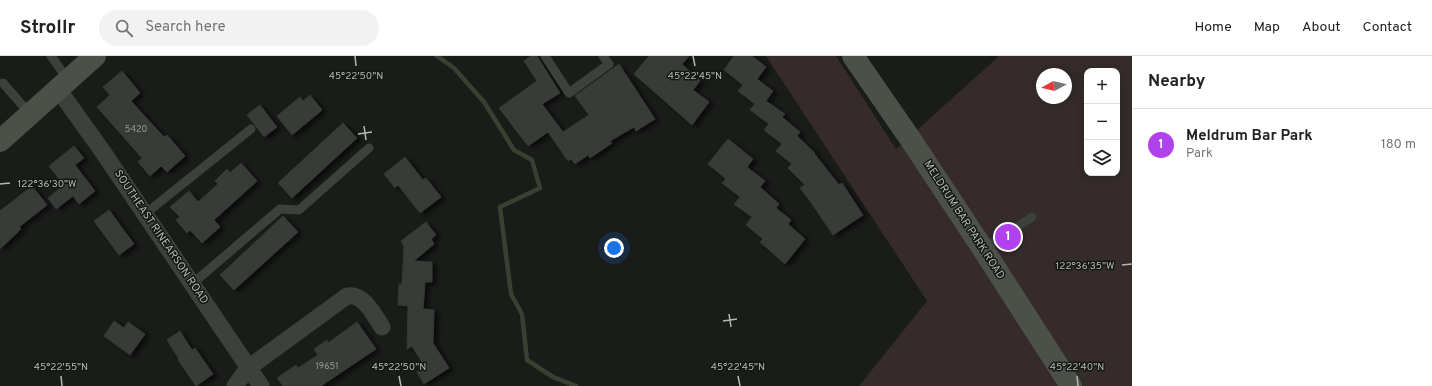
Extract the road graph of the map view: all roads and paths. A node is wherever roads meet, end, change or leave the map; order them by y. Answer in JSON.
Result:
{"nodes":[{"id":1,"x":51,"y":56,"type":"edge"},
{"id":2,"x":95,"y":56,"type":"edge"},
{"id":3,"x":545,"y":56,"type":"edge"},
{"id":4,"x":603,"y":56,"type":"edge"},
{"id":5,"x":853,"y":56,"type":"edge"},
{"id":6,"x":3,"y":83,"type":"dead end"},
{"id":7,"x":63,"y":85,"type":"junction"},
{"id":8,"x":30,"y":114,"type":"junction"},
{"id":9,"x":251,"y":129,"type":"dead end"},
{"id":10,"x":0,"y":141,"type":"edge"},
{"id":11,"x":369,"y":148,"type":"dead end"},
{"id":12,"x":145,"y":214,"type":"junction"},
{"id":13,"x":1032,"y":217,"type":"dead end"},
{"id":14,"x":983,"y":248,"type":"junction"},
{"id":15,"x":192,"y":284,"type":"junction"},
{"id":16,"x":382,"y":326,"type":"dead end"},
{"id":17,"x":248,"y":368,"type":"junction"},
{"id":18,"x":235,"y":386,"type":"edge"},
{"id":19,"x":261,"y":386,"type":"edge"},
{"id":20,"x":1071,"y":386,"type":"edge"}],
"edges":[{"from":1,"to":7,"type":"lane"},
{"from":2,"to":7,"type":"street"},
{"from":3,"to":4,"type":"lane"},
{"from":5,"to":14,"type":"street","name":"MELDRUM BAR PARK ROAD"},
{"from":6,"to":8,"type":"lane"},
{"from":7,"to":8,"type":"street"},
{"from":7,"to":12,"type":"street","name":"SOUTHEAST RINEARSON ROAD"},
{"from":8,"to":10,"type":"street"},
{"from":9,"to":12,"type":"lane"},
{"from":11,"to":15,"type":"lane"},
{"from":12,"to":15,"type":"street","name":"SOUTHEAST RINEARSON ROAD"},
{"from":13,"to":14,"type":"lane"},
{"from":14,"to":20,"type":"street","name":"MELDRUM BAR PARK ROAD"},
{"from":15,"to":17,"type":"street","name":"SOUTHEAST RINEARSON ROAD"},
{"from":16,"to":17,"type":"street"},
{"from":17,"to":18,"type":"street"},
{"from":17,"to":19,"type":"street","name":"SOUTHEAST RINEARSON ROAD"}]}
